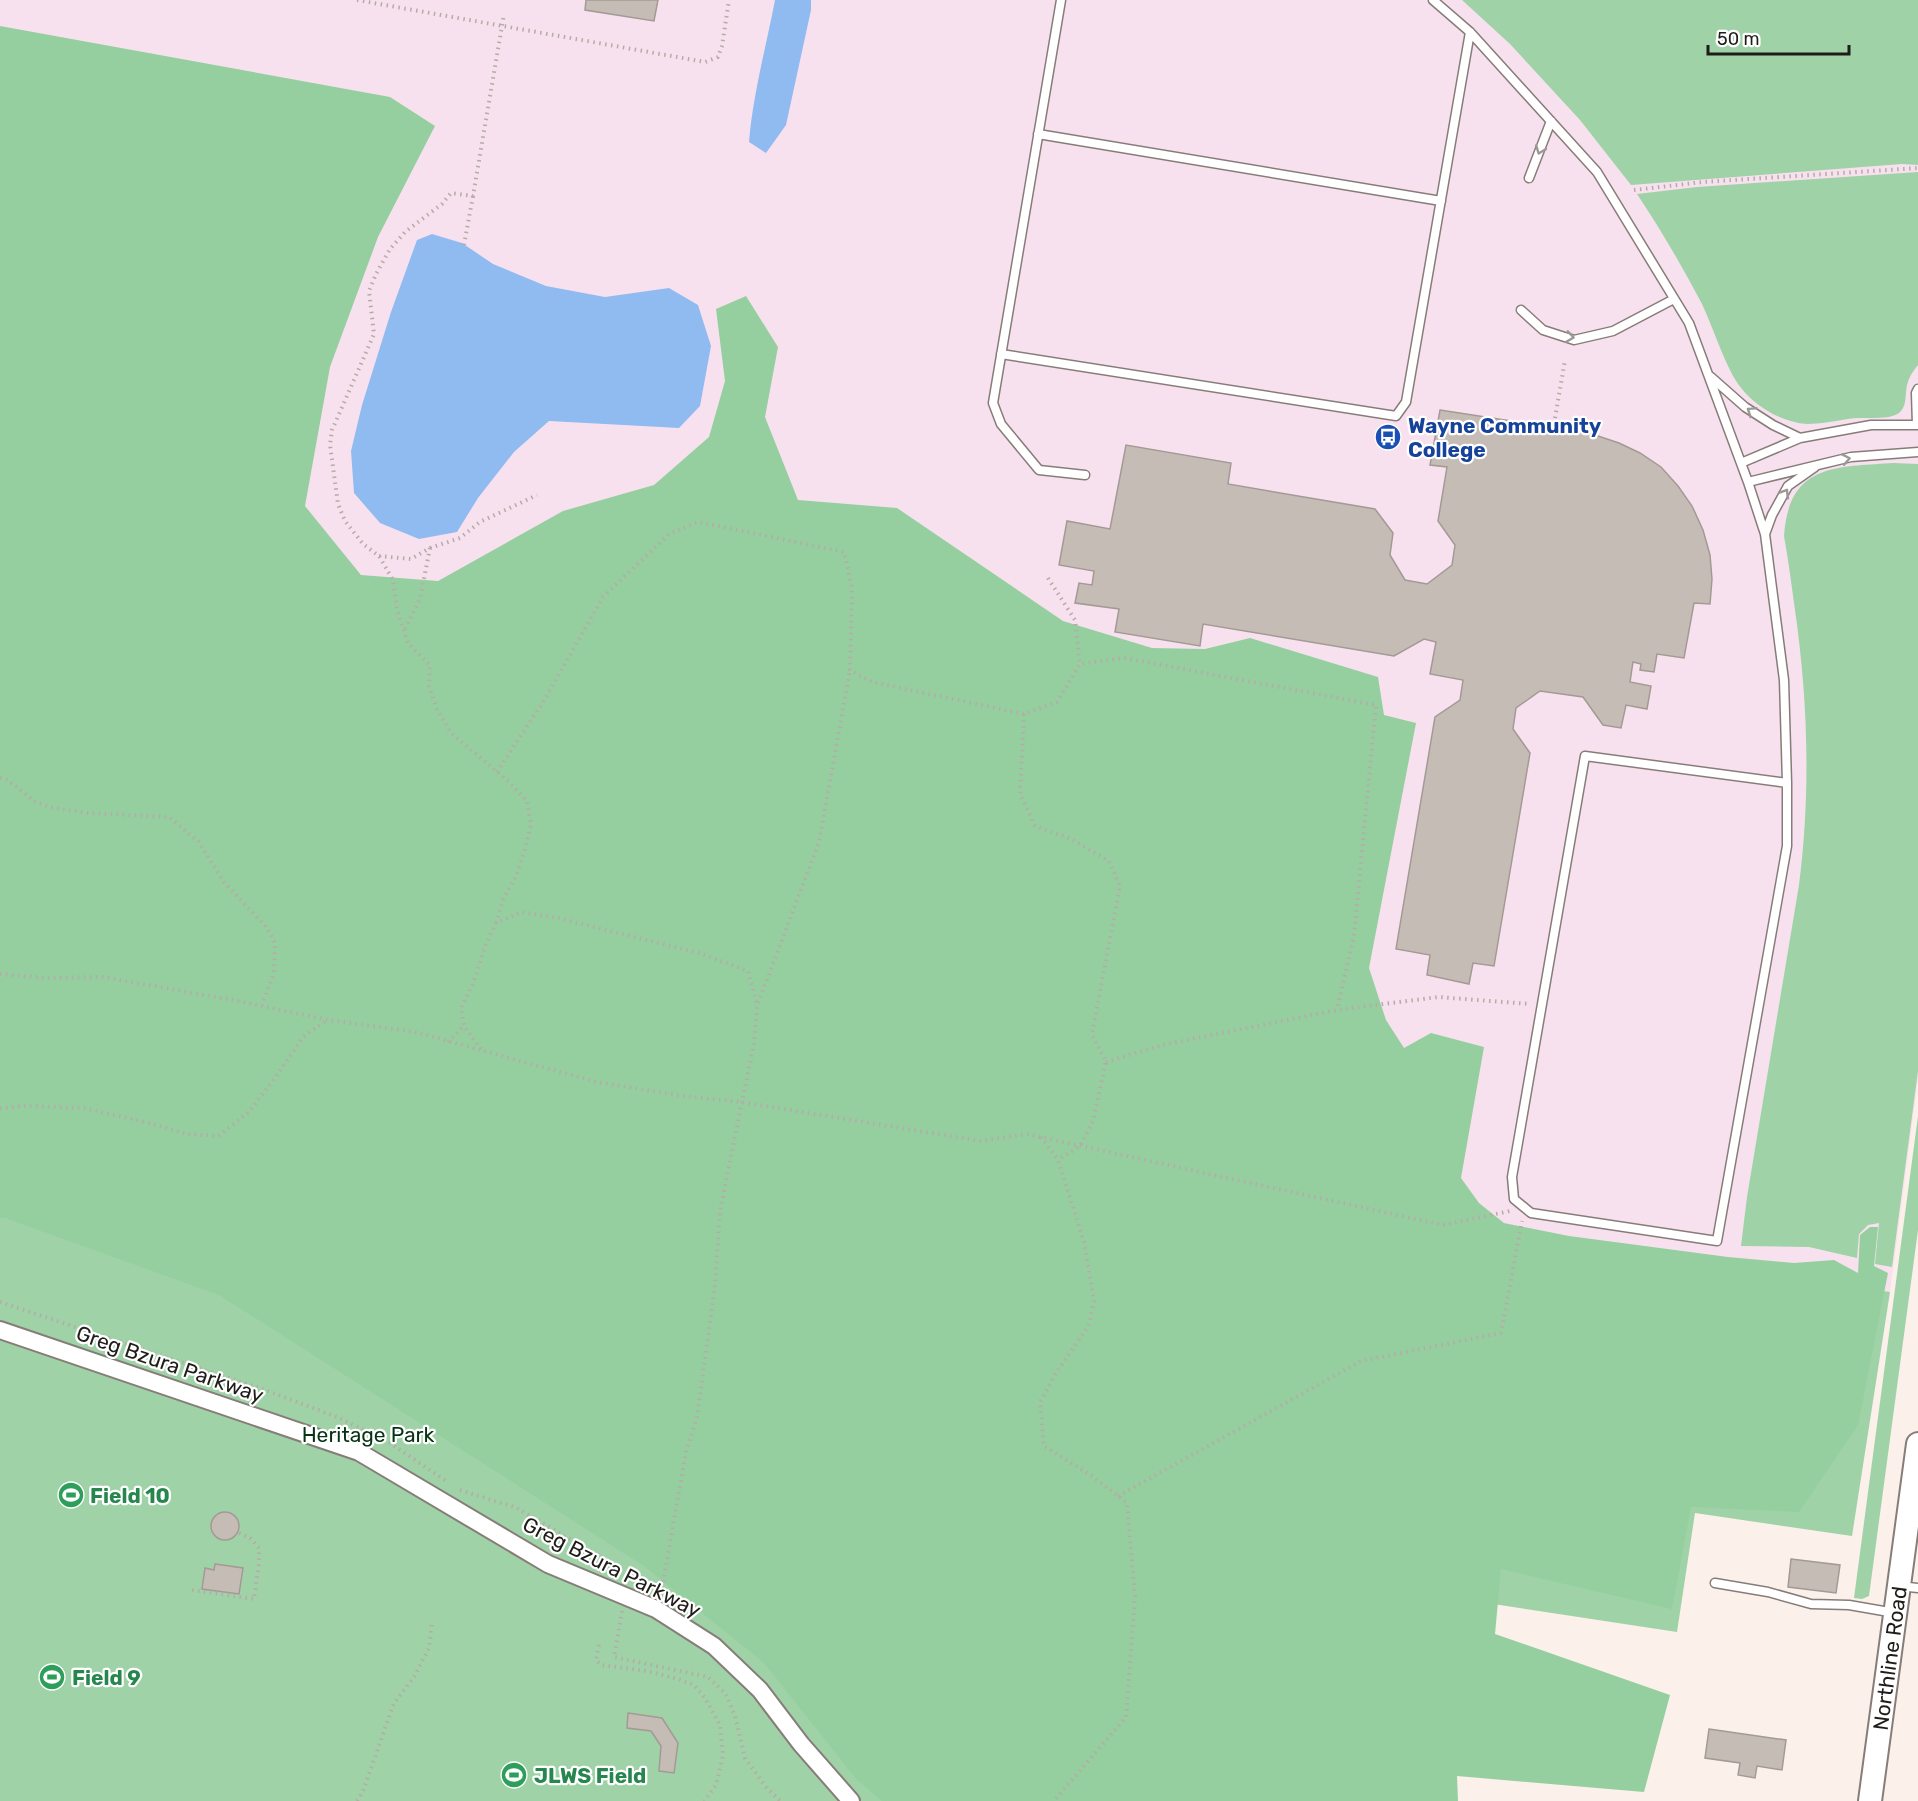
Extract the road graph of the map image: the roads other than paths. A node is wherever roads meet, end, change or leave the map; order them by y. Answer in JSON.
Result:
{"nodes":[{"id":1,"x":1060,"y":0,"type":"edge"},
{"id":2,"x":1433,"y":0,"type":"edge"},
{"id":3,"x":1470,"y":32,"type":"junction"},
{"id":4,"x":1551,"y":121,"type":"junction"},
{"id":5,"x":1038,"y":134,"type":"junction"},
{"id":6,"x":1529,"y":178,"type":"dead end"},
{"id":7,"x":1441,"y":201,"type":"junction"},
{"id":8,"x":1674,"y":299,"type":"junction"},
{"id":9,"x":1521,"y":310,"type":"dead end"},
{"id":10,"x":1001,"y":354,"type":"junction"},
{"id":11,"x":1708,"y":374,"type":"junction"},
{"id":12,"x":1918,"y":389,"type":"edge"},
{"id":13,"x":1918,"y":425,"type":"edge"},
{"id":14,"x":1800,"y":438,"type":"junction"},
{"id":15,"x":1918,"y":452,"type":"edge"},
{"id":16,"x":1741,"y":463,"type":"junction"},
{"id":17,"x":1819,"y":464,"type":"junction"},
{"id":18,"x":1085,"y":475,"type":"dead end"},
{"id":19,"x":1748,"y":482,"type":"junction"},
{"id":20,"x":1765,"y":534,"type":"junction"},
{"id":21,"x":1787,"y":783,"type":"junction"},
{"id":22,"x":0,"y":1330,"type":"edge"},
{"id":23,"x":1918,"y":1444,"type":"edge"},
{"id":24,"x":1715,"y":1583,"type":"dead end"},
{"id":25,"x":1909,"y":1587,"type":"edge"},
{"id":26,"x":1895,"y":1613,"type":"junction"},
{"id":27,"x":851,"y":1801,"type":"edge"},
{"id":28,"x":1870,"y":1801,"type":"edge"}],
"edges":[{"from":1,"to":5,"type":"lane"},
{"from":2,"to":3,"type":"lane"},
{"from":3,"to":4,"type":"lane"},
{"from":3,"to":7,"type":"lane"},
{"from":4,"to":6,"type":"lane","one_way":true},
{"from":4,"to":8,"type":"lane"},
{"from":5,"to":7,"type":"lane"},
{"from":5,"to":10,"type":"lane"},
{"from":7,"to":10,"type":"lane"},
{"from":9,"to":8,"type":"lane","one_way":true},
{"from":8,"to":11,"type":"lane"},
{"from":10,"to":18,"type":"lane"},
{"from":14,"to":11,"type":"lane","one_way":true},
{"from":11,"to":16,"type":"lane"},
{"from":12,"to":13,"type":"lane"},
{"from":13,"to":14,"type":"lane"},
{"from":14,"to":16,"type":"lane"},
{"from":17,"to":15,"type":"lane","one_way":true},
{"from":16,"to":19,"type":"lane"},
{"from":17,"to":19,"type":"lane"},
{"from":20,"to":17,"type":"lane","one_way":true},
{"from":19,"to":20,"type":"lane"},
{"from":20,"to":21,"type":"lane"},
{"from":21,"to":21,"type":"lane"},
{"from":22,"to":27,"type":"street","name":"Greg Bzura Parkway"},
{"from":23,"to":25,"type":"main road","name":"Northline Road"},
{"from":24,"to":26,"type":"lane"},
{"from":25,"to":26,"type":"main road","name":"Northline Road"},
{"from":26,"to":28,"type":"main road","name":"Northline Road"}]}
